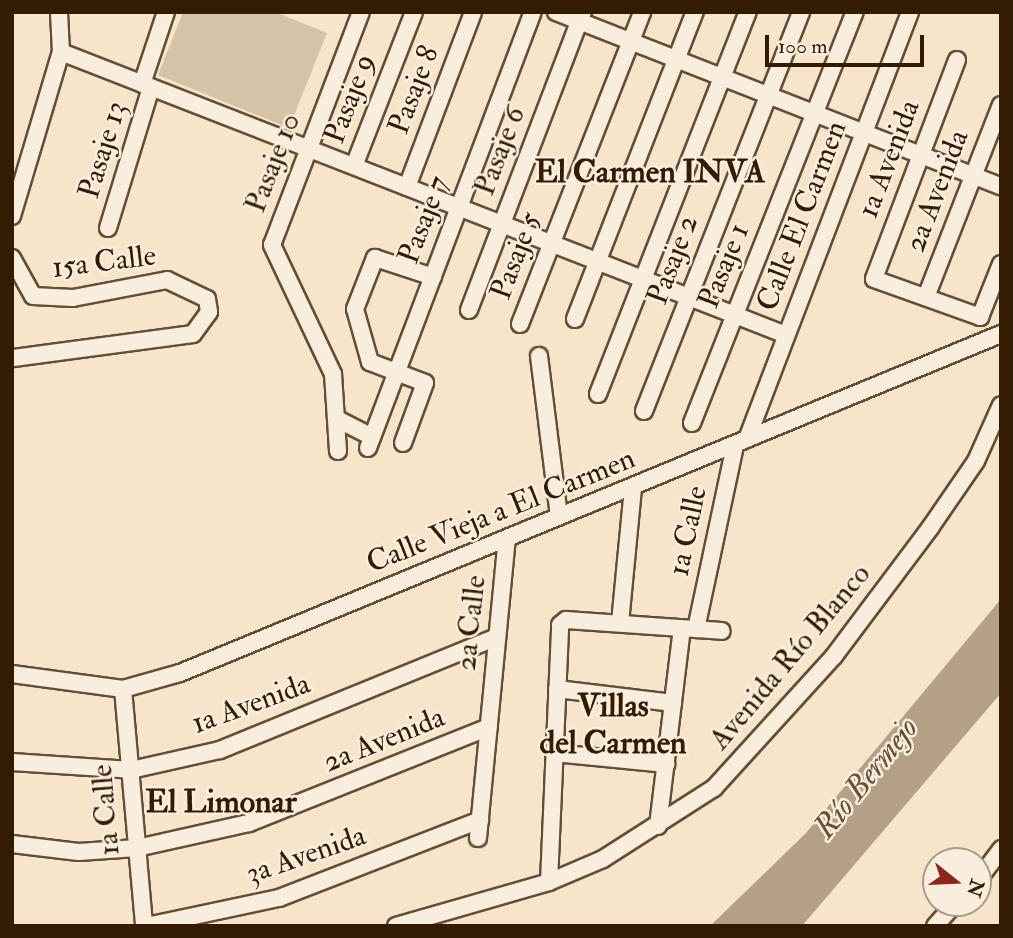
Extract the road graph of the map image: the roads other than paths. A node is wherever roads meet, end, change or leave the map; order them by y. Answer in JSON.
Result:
{"nodes":[{"id":1,"x":59,"y":12,"type":"edge"},
{"id":2,"x":166,"y":12,"type":"edge"},
{"id":3,"x":360,"y":12,"type":"edge"},
{"id":4,"x":414,"y":12,"type":"edge"},
{"id":5,"x":473,"y":12,"type":"edge"},
{"id":6,"x":533,"y":12,"type":"edge"},
{"id":7,"x":556,"y":12,"type":"edge"},
{"id":8,"x":642,"y":12,"type":"edge"},
{"id":9,"x":695,"y":12,"type":"edge"},
{"id":10,"x":748,"y":12,"type":"edge"},
{"id":11,"x":801,"y":12,"type":"edge"},
{"id":12,"x":855,"y":12,"type":"edge"},
{"id":13,"x":910,"y":12,"type":"edge"},
{"id":14,"x":582,"y":17,"type":"edge"},
{"id":15,"x":631,"y":41,"type":"junction"},
{"id":16,"x":61,"y":52,"type":"junction"},
{"id":17,"x":677,"y":58,"type":"junction"},
{"id":18,"x":957,"y":60,"type":"dead end"},
{"id":19,"x":723,"y":76,"type":"junction"},
{"id":20,"x":146,"y":85,"type":"junction"},
{"id":21,"x":769,"y":94,"type":"junction"},
{"id":22,"x":1001,"y":106,"type":"edge"},
{"id":23,"x":815,"y":111,"type":"junction"},
{"id":24,"x":864,"y":130,"type":"junction"},
{"id":25,"x":308,"y":148,"type":"junction"},
{"id":26,"x":921,"y":153,"type":"junction"},
{"id":27,"x":354,"y":166,"type":"junction"},
{"id":28,"x":974,"y":175,"type":"junction"},
{"id":29,"x":1001,"y":186,"type":"edge"},
{"id":30,"x":407,"y":187,"type":"junction"},
{"id":31,"x":459,"y":208,"type":"junction"},
{"id":32,"x":12,"y":216,"type":"edge"},
{"id":33,"x":502,"y":224,"type":"junction"},
{"id":34,"x":108,"y":228,"type":"dead end"},
{"id":35,"x":551,"y":244,"type":"junction"},
{"id":36,"x":12,"y":258,"type":"edge"},
{"id":37,"x":598,"y":262,"type":"junction"},
{"id":38,"x":1001,"y":264,"type":"edge"},
{"id":39,"x":433,"y":277,"type":"junction"},
{"id":40,"x":643,"y":279,"type":"junction"},
{"id":41,"x":926,"y":297,"type":"junction"},
{"id":42,"x":689,"y":298,"type":"junction"},
{"id":43,"x":469,"y":310,"type":"dead end"},
{"id":44,"x":734,"y":315,"type":"junction"},
{"id":45,"x":575,"y":320,"type":"dead end"},
{"id":46,"x":520,"y":324,"type":"dead end"},
{"id":47,"x":1001,"y":334,"type":"edge"},
{"id":48,"x":786,"y":335,"type":"junction"},
{"id":49,"x":539,"y":356,"type":"dead end"},
{"id":50,"x":12,"y":358,"type":"edge"},
{"id":51,"x":397,"y":373,"type":"junction"},
{"id":52,"x":598,"y":394,"type":"dead end"},
{"id":53,"x":1001,"y":405,"type":"edge"},
{"id":54,"x":644,"y":411,"type":"dead end"},
{"id":55,"x":339,"y":420,"type":"junction"},
{"id":56,"x":692,"y":423,"type":"dead end"},
{"id":57,"x":741,"y":442,"type":"junction"},
{"id":58,"x":403,"y":443,"type":"dead end"},
{"id":59,"x":338,"y":451,"type":"dead end"},
{"id":60,"x":633,"y":487,"type":"junction"},
{"id":61,"x":559,"y":516,"type":"junction"},
{"id":62,"x":507,"y":539,"type":"junction"},
{"id":63,"x":620,"y":622,"type":"junction"},
{"id":64,"x":689,"y":628,"type":"junction"},
{"id":65,"x":722,"y":631,"type":"dead end"},
{"id":66,"x":497,"y":637,"type":"junction"},
{"id":67,"x":12,"y":674,"type":"edge"},
{"id":68,"x":123,"y":689,"type":"junction"},
{"id":69,"x":557,"y":689,"type":"junction"},
{"id":70,"x":673,"y":703,"type":"junction"},
{"id":71,"x":489,"y":727,"type":"junction"},
{"id":72,"x":554,"y":753,"type":"junction"},
{"id":73,"x":12,"y":762,"type":"edge"},
{"id":74,"x":666,"y":764,"type":"junction"},
{"id":75,"x":131,"y":770,"type":"junction"},
{"id":76,"x":480,"y":820,"type":"junction"},
{"id":77,"x":658,"y":826,"type":"junction"},
{"id":78,"x":478,"y":838,"type":"dead end"},
{"id":79,"x":12,"y":844,"type":"edge"},
{"id":80,"x":137,"y":848,"type":"junction"},
{"id":81,"x":549,"y":882,"type":"junction"},
{"id":82,"x":145,"y":926,"type":"edge"},
{"id":83,"x":396,"y":926,"type":"edge"}],
"edges":[{"from":1,"to":16,"type":"street"},
{"from":2,"to":20,"type":"street","name":"Pasaje 13"},
{"from":3,"to":25,"type":"street","name":"Pasaje 10"},
{"from":4,"to":27,"type":"street","name":"Pasaje 9"},
{"from":5,"to":30,"type":"street","name":"Pasaje 8"},
{"from":6,"to":31,"type":"street","name":"Pasaje 7"},
{"from":7,"to":14,"type":"street"},
{"from":8,"to":15,"type":"street","name":"Pasaje 5"},
{"from":9,"to":17,"type":"street"},
{"from":10,"to":19,"type":"street"},
{"from":11,"to":21,"type":"street","name":"Pasaje 2"},
{"from":12,"to":23,"type":"street","name":"Pasaje 1"},
{"from":13,"to":24,"type":"street","name":"Calle El Carmen"},
{"from":14,"to":15,"type":"street"},
{"from":14,"to":33,"type":"street","name":"Pasaje 6"},
{"from":15,"to":17,"type":"street"},
{"from":15,"to":35,"type":"street","name":"Pasaje 5"},
{"from":16,"to":20,"type":"street"},
{"from":16,"to":32,"type":"street"},
{"from":17,"to":19,"type":"street"},
{"from":17,"to":37,"type":"street"},
{"from":18,"to":26,"type":"street","name":"1a Avenida"},
{"from":19,"to":21,"type":"street"},
{"from":19,"to":40,"type":"street"},
{"from":20,"to":25,"type":"street"},
{"from":20,"to":34,"type":"street","name":"Pasaje 13"},
{"from":21,"to":23,"type":"street"},
{"from":21,"to":42,"type":"street","name":"Pasaje 2"},
{"from":22,"to":28,"type":"street","name":"2a Avenida"},
{"from":23,"to":24,"type":"street"},
{"from":23,"to":44,"type":"street","name":"Pasaje 1"},
{"from":24,"to":26,"type":"street"},
{"from":24,"to":48,"type":"street","name":"Calle El Carmen"},
{"from":25,"to":27,"type":"street"},
{"from":25,"to":55,"type":"street","name":"Pasaje 10"},
{"from":26,"to":28,"type":"street"},
{"from":26,"to":41,"type":"street","name":"1a Avenida"},
{"from":27,"to":30,"type":"street"},
{"from":28,"to":29,"type":"street"},
{"from":28,"to":41,"type":"street","name":"2a Avenida"},
{"from":30,"to":31,"type":"street"},
{"from":31,"to":33,"type":"street"},
{"from":31,"to":39,"type":"street","name":"Pasaje 7"},
{"from":33,"to":35,"type":"street"},
{"from":33,"to":43,"type":"street","name":"Pasaje 6"},
{"from":35,"to":37,"type":"street"},
{"from":35,"to":46,"type":"street","name":"Pasaje 5"},
{"from":36,"to":50,"type":"street","name":"15a Calle"},
{"from":37,"to":40,"type":"street"},
{"from":37,"to":45,"type":"street"},
{"from":38,"to":41,"type":"street"},
{"from":39,"to":51,"type":"street","name":"Pasaje 7"},
{"from":39,"to":51,"type":"street"},
{"from":40,"to":42,"type":"street"},
{"from":40,"to":52,"type":"street"},
{"from":42,"to":44,"type":"street"},
{"from":42,"to":54,"type":"street","name":"Pasaje 2"},
{"from":44,"to":48,"type":"street"},
{"from":44,"to":56,"type":"street","name":"Pasaje 1"},
{"from":47,"to":57,"type":"street","name":"Calle Vieja a El Carmen"},
{"from":48,"to":57,"type":"street","name":"Calle El Carmen"},
{"from":49,"to":61,"type":"street"},
{"from":51,"to":55,"type":"street","name":"Pasaje 7"},
{"from":51,"to":58,"type":"street"},
{"from":53,"to":77,"type":"street","name":"Avenida Río Blanco"},
{"from":55,"to":59,"type":"street","name":"Pasaje 10"},
{"from":57,"to":60,"type":"street","name":"Calle Vieja a El Carmen"},
{"from":57,"to":64,"type":"street","name":"1a Calle"},
{"from":60,"to":61,"type":"street","name":"Calle Vieja a El Carmen"},
{"from":60,"to":63,"type":"street"},
{"from":61,"to":62,"type":"street","name":"Calle Vieja a El Carmen"},
{"from":62,"to":66,"type":"street","name":"2a Calle"},
{"from":62,"to":68,"type":"street","name":"Calle Vieja a El Carmen"},
{"from":63,"to":64,"type":"street"},
{"from":63,"to":69,"type":"street"},
{"from":64,"to":65,"type":"street"},
{"from":64,"to":70,"type":"street","name":"1a Calle"},
{"from":66,"to":71,"type":"street","name":"2a Calle"},
{"from":66,"to":75,"type":"street","name":"1a Avenida"},
{"from":67,"to":68,"type":"street","name":"Calle Vieja a El Carmen"},
{"from":68,"to":75,"type":"street","name":"1a Calle"},
{"from":69,"to":70,"type":"street"},
{"from":69,"to":72,"type":"street"},
{"from":70,"to":74,"type":"street","name":"1a Calle"},
{"from":71,"to":76,"type":"street","name":"2a Calle"},
{"from":71,"to":80,"type":"street","name":"2a Avenida"},
{"from":72,"to":74,"type":"street"},
{"from":72,"to":81,"type":"street"},
{"from":73,"to":75,"type":"street","name":"1a Avenida"},
{"from":74,"to":77,"type":"street","name":"1a Calle"},
{"from":75,"to":80,"type":"street","name":"1a Calle"},
{"from":76,"to":78,"type":"street","name":"2a Calle"},
{"from":76,"to":82,"type":"street","name":"3a Avenida"},
{"from":77,"to":81,"type":"street","name":"Avenida Río Blanco"},
{"from":79,"to":80,"type":"street","name":"2a Avenida"},
{"from":80,"to":82,"type":"street","name":"1a Calle"},
{"from":81,"to":83,"type":"street","name":"Avenida Río Blanco"}]}
